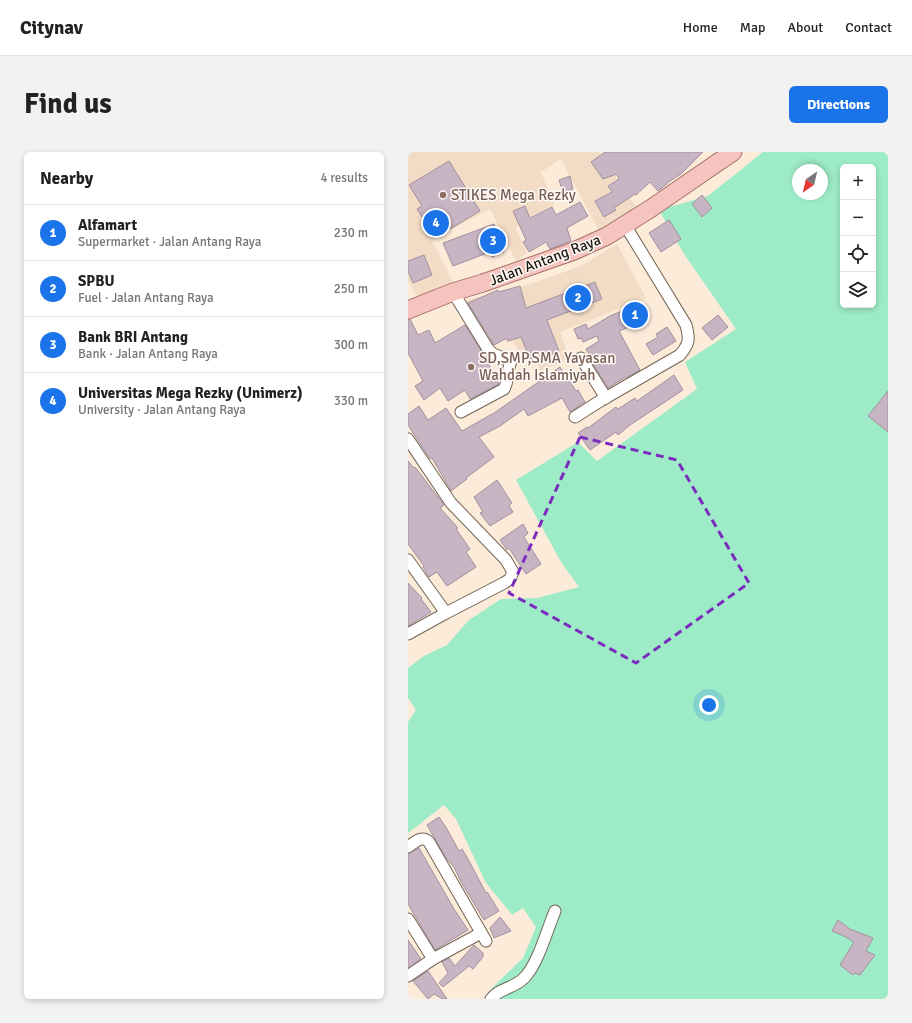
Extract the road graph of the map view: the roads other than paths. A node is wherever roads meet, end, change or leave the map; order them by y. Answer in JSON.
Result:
{"nodes":[{"id":1,"x":733,"y":152,"type":"edge"},
{"id":2,"x":625,"y":225,"type":"junction"},
{"id":3,"x":453,"y":292,"type":"junction"},
{"id":4,"x":408,"y":310,"type":"edge"},
{"id":5,"x":581,"y":358,"type":"dead end"},
{"id":6,"x":606,"y":398,"type":"junction"},
{"id":7,"x":461,"y":412,"type":"dead end"},
{"id":8,"x":575,"y":417,"type":"dead end"},
{"id":9,"x":408,"y":439,"type":"edge"},
{"id":10,"x":408,"y":560,"type":"edge"},
{"id":11,"x":446,"y":613,"type":"junction"},
{"id":12,"x":408,"y":634,"type":"edge"},
{"id":13,"x":408,"y":847,"type":"edge"},
{"id":14,"x":555,"y":911,"type":"dead end"},
{"id":15,"x":408,"y":919,"type":"edge"},
{"id":16,"x":433,"y":959,"type":"junction"},
{"id":17,"x":408,"y":976,"type":"edge"},
{"id":18,"x":491,"y":999,"type":"edge"}],
"edges":[{"from":1,"to":2,"type":"main road","name":"Jalan Antang Raya"},
{"from":2,"to":3,"type":"main road","name":"Jalan Antang Raya"},
{"from":2,"to":6,"type":"street"},
{"from":3,"to":4,"type":"main road","name":"Jalan Antang Raya"},
{"from":3,"to":7,"type":"street"},
{"from":5,"to":6,"type":"street"},
{"from":6,"to":8,"type":"street"},
{"from":9,"to":11,"type":"street"},
{"from":10,"to":11,"type":"street"},
{"from":11,"to":12,"type":"street"},
{"from":13,"to":16,"type":"street"},
{"from":14,"to":18,"type":"street"},
{"from":15,"to":16,"type":"street"},
{"from":16,"to":17,"type":"street"}]}
